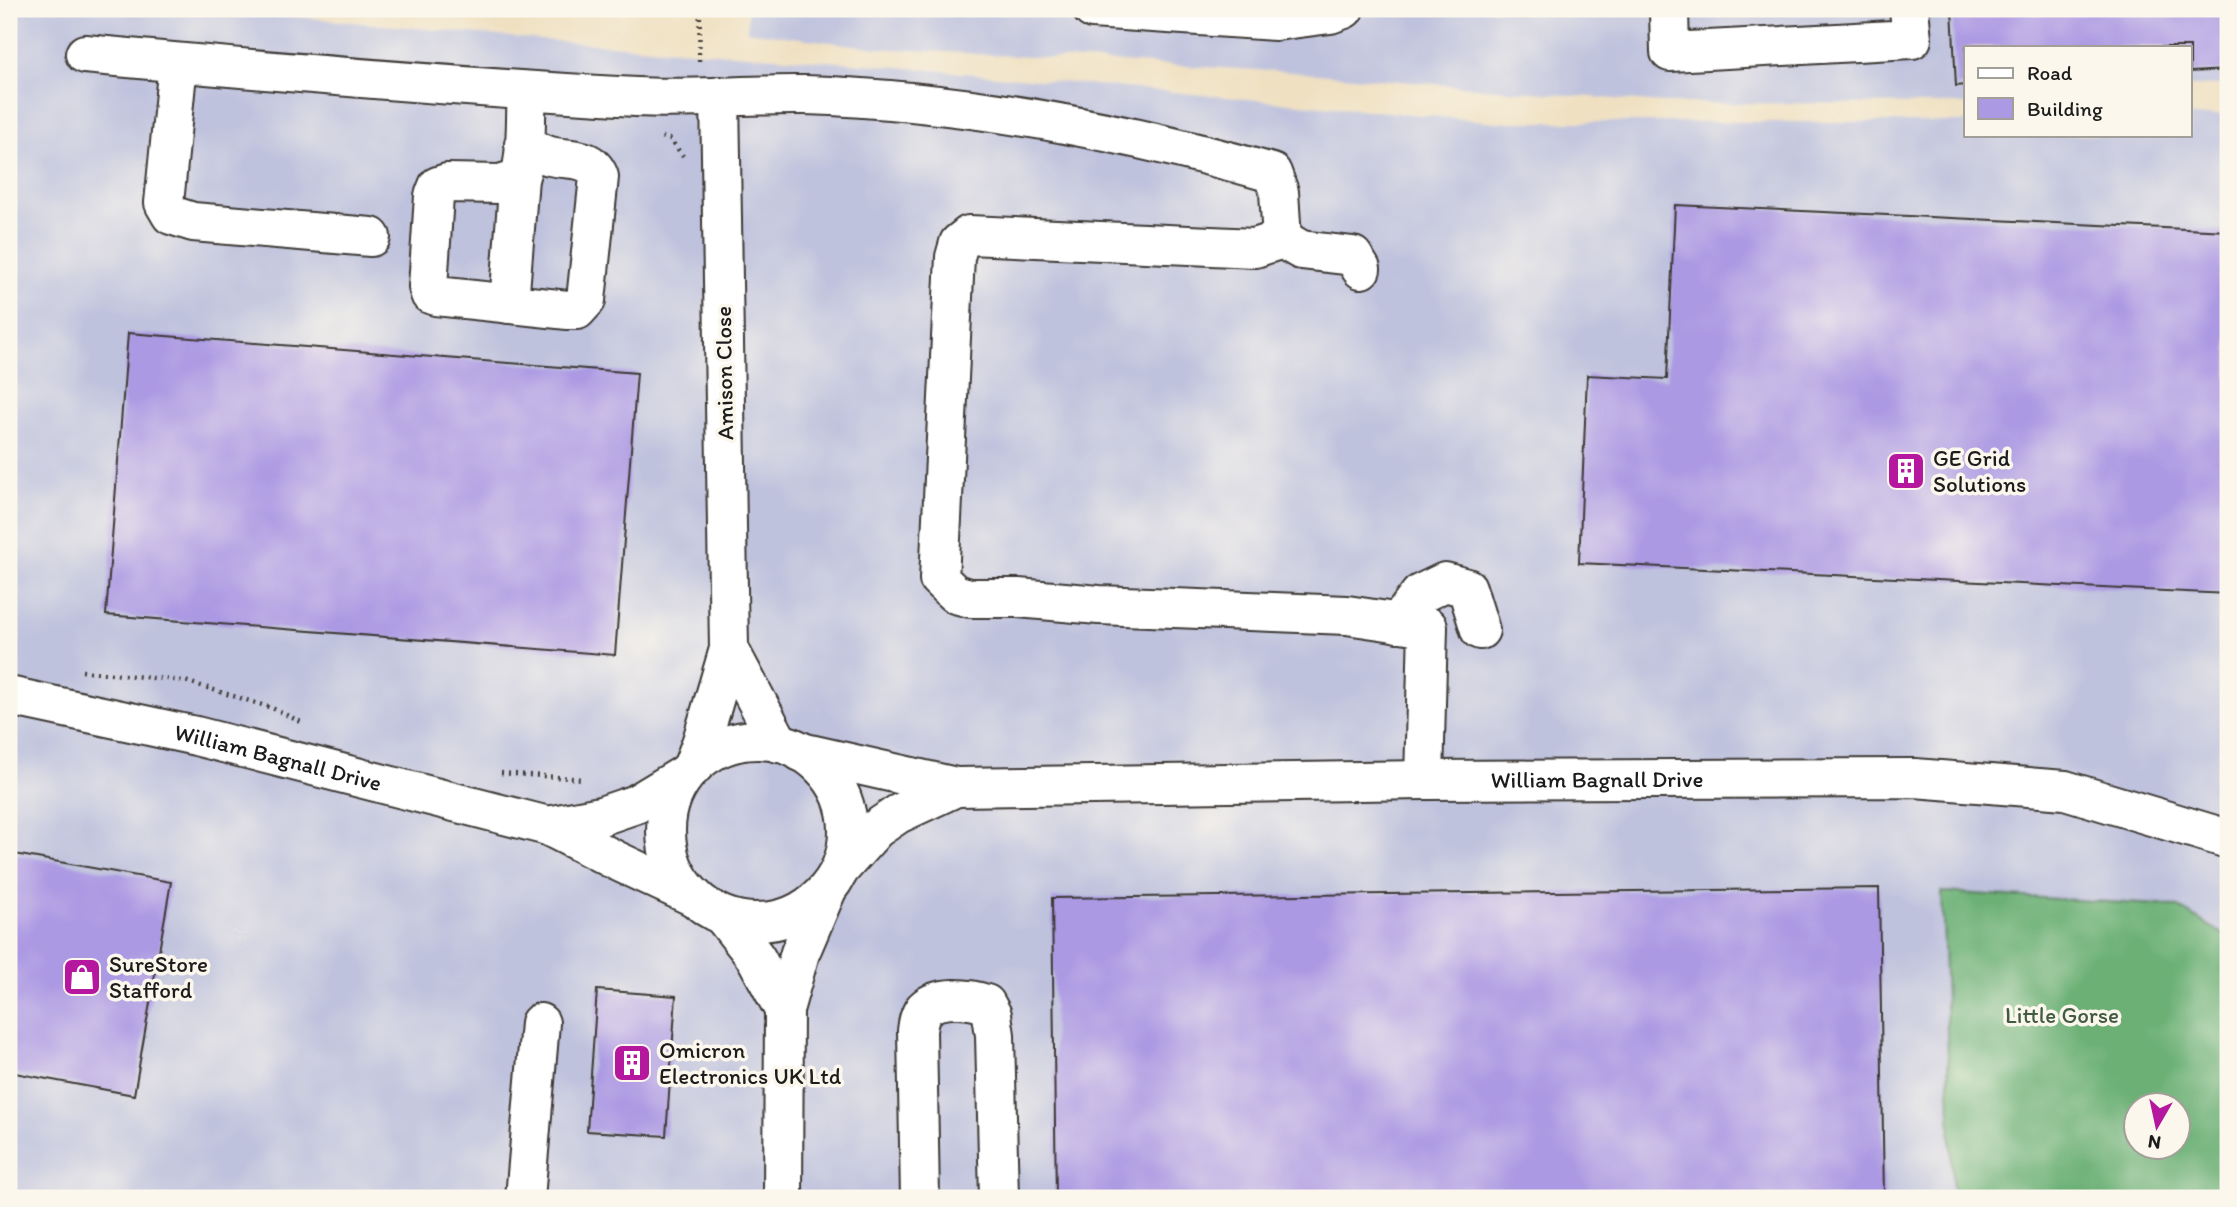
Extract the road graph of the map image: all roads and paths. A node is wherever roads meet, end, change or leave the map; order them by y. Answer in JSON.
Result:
{"nodes":[{"id":1,"x":700,"y":9,"type":"edge"},
{"id":2,"x":1092,"y":9,"type":"edge"},
{"id":3,"x":1344,"y":9,"type":"edge"},
{"id":4,"x":1669,"y":9,"type":"edge"},
{"id":5,"x":1909,"y":9,"type":"edge"},
{"id":6,"x":1135,"y":11,"type":"edge"},
{"id":7,"x":85,"y":54,"type":"dead end"},
{"id":8,"x":178,"y":63,"type":"junction"},
{"id":9,"x":710,"y":83,"type":"junction"},
{"id":10,"x":527,"y":91,"type":"junction"},
{"id":11,"x":652,"y":133,"type":"dead end"},
{"id":12,"x":522,"y":161,"type":"junction"},
{"id":13,"x":690,"y":163,"type":"dead end"},
{"id":14,"x":370,"y":237,"type":"dead end"},
{"id":15,"x":1282,"y":239,"type":"junction"},
{"id":16,"x":1362,"y":269,"type":"dead end"},
{"id":17,"x":509,"y":304,"type":"junction"},
{"id":18,"x":1398,"y":623,"type":"junction"},
{"id":19,"x":1480,"y":629,"type":"dead end"},
{"id":20,"x":729,"y":649,"type":"junction"},
{"id":21,"x":81,"y":671,"type":"dead end"},
{"id":22,"x":9,"y":696,"type":"edge"},
{"id":23,"x":308,"y":726,"type":"dead end"},
{"id":24,"x":790,"y":747,"type":"junction"},
{"id":25,"x":688,"y":771,"type":"junction"},
{"id":26,"x":490,"y":772,"type":"dead end"},
{"id":27,"x":588,"y":779,"type":"dead end"},
{"id":28,"x":1424,"y":780,"type":"junction"},
{"id":29,"x":956,"y":787,"type":"junction"},
{"id":30,"x":548,"y":825,"type":"junction"},
{"id":31,"x":2228,"y":839,"type":"edge"},
{"id":32,"x":833,"y":880,"type":"junction"},
{"id":33,"x":709,"y":906,"type":"junction"},
{"id":34,"x":784,"y":1010,"type":"junction"},
{"id":35,"x":540,"y":1023,"type":"dead end"},
{"id":36,"x":525,"y":1198,"type":"edge"},
{"id":37,"x":783,"y":1198,"type":"edge"},
{"id":38,"x":920,"y":1198,"type":"edge"},
{"id":39,"x":999,"y":1198,"type":"edge"}],
"edges":[{"from":1,"to":9,"type":"path"},
{"from":2,"to":6,"type":"street"},
{"from":3,"to":6,"type":"street"},
{"from":4,"to":5,"type":"street"},
{"from":7,"to":8,"type":"street"},
{"from":8,"to":10,"type":"street"},
{"from":8,"to":14,"type":"street"},
{"from":9,"to":10,"type":"street"},
{"from":9,"to":15,"type":"street"},
{"from":9,"to":20,"type":"street","name":"Amison Close"},
{"from":10,"to":12,"type":"street"},
{"from":11,"to":13,"type":"path"},
{"from":12,"to":17,"type":"street"},
{"from":12,"to":17,"type":"street"},
{"from":12,"to":17,"type":"street"},
{"from":15,"to":16,"type":"street"},
{"from":15,"to":18,"type":"street"},
{"from":18,"to":19,"type":"street"},
{"from":18,"to":28,"type":"street"},
{"from":20,"to":24,"type":"street","name":"Amison Close"},
{"from":20,"to":25,"type":"street","name":"Amison Close"},
{"from":21,"to":23,"type":"path"},
{"from":22,"to":30,"type":"street","name":"William Bagnall Drive"},
{"from":24,"to":25,"type":"street"},
{"from":24,"to":29,"type":"street","name":"William Bagnall Drive"},
{"from":24,"to":32,"type":"street"},
{"from":25,"to":30,"type":"street","name":"William Bagnall Drive"},
{"from":25,"to":33,"type":"street"},
{"from":26,"to":27,"type":"path"},
{"from":28,"to":29,"type":"street","name":"William Bagnall Drive"},
{"from":28,"to":31,"type":"street","name":"William Bagnall Drive"},
{"from":29,"to":32,"type":"street","name":"William Bagnall Drive"},
{"from":30,"to":33,"type":"street","name":"William Bagnall Drive"},
{"from":32,"to":33,"type":"street"},
{"from":32,"to":34,"type":"street"},
{"from":33,"to":34,"type":"street"},
{"from":34,"to":37,"type":"street"},
{"from":35,"to":36,"type":"street"},
{"from":38,"to":39,"type":"street"}]}
